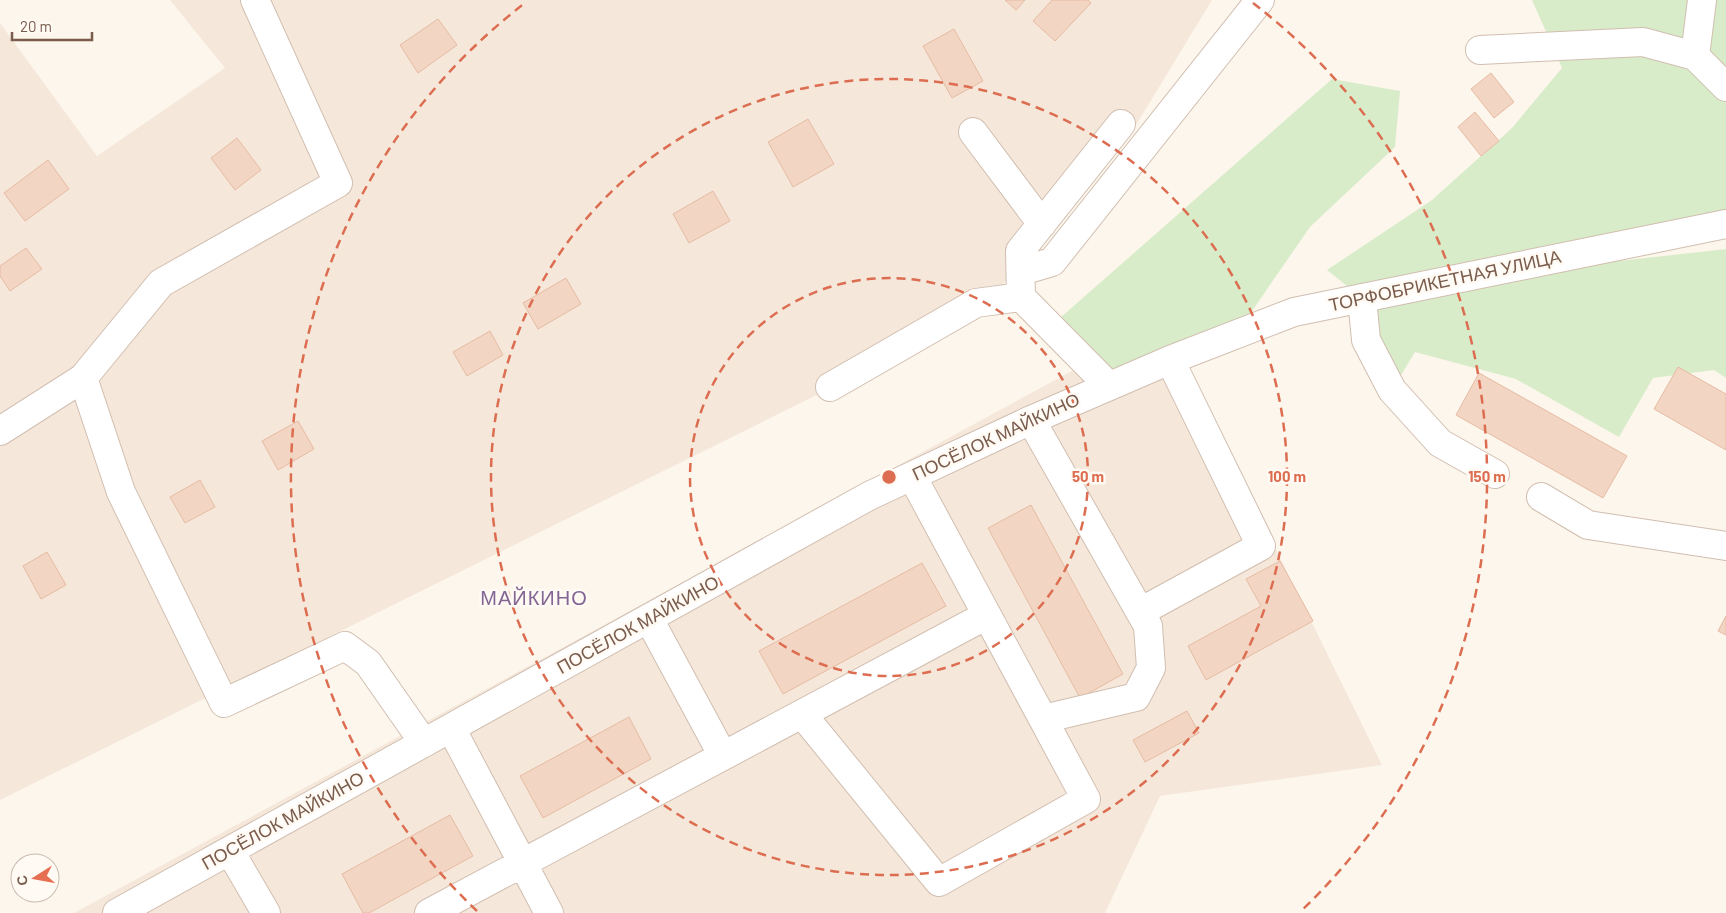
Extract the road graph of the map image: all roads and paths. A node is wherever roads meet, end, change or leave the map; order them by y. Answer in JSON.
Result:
{"nodes":[{"id":1,"x":255,"y":0,"type":"edge"},
{"id":2,"x":1260,"y":0,"type":"edge"},
{"id":3,"x":1702,"y":0,"type":"edge"},
{"id":4,"x":1480,"y":50,"type":"dead end"},
{"id":5,"x":1695,"y":56,"type":"junction"},
{"id":6,"x":1726,"y":87,"type":"edge"},
{"id":7,"x":1121,"y":124,"type":"dead end"},
{"id":8,"x":973,"y":132,"type":"dead end"},
{"id":9,"x":1042,"y":224,"type":"junction"},
{"id":10,"x":1726,"y":224,"type":"edge"},
{"id":11,"x":1021,"y":284,"type":"junction"},
{"id":12,"x":1362,"y":298,"type":"junction"},
{"id":13,"x":1170,"y":360,"type":"junction"},
{"id":14,"x":83,"y":378,"type":"junction"},
{"id":15,"x":1109,"y":386,"type":"junction"},
{"id":16,"x":830,"y":388,"type":"dead end"},
{"id":17,"x":1031,"y":420,"type":"junction"},
{"id":18,"x":0,"y":431,"type":"edge"},
{"id":19,"x":1495,"y":474,"type":"dead end"},
{"id":20,"x":912,"y":476,"type":"junction"},
{"id":21,"x":1541,"y":496,"type":"dead end"},
{"id":22,"x":1726,"y":546,"type":"edge"},
{"id":23,"x":1140,"y":612,"type":"junction"},
{"id":24,"x":987,"y":615,"type":"junction"},
{"id":25,"x":649,"y":619,"type":"junction"},
{"id":26,"x":802,"y":714,"type":"junction"},
{"id":27,"x":1043,"y":719,"type":"junction"},
{"id":28,"x":451,"y":728,"type":"junction"},
{"id":29,"x":424,"y":743,"type":"junction"},
{"id":30,"x":724,"y":756,"type":"junction"},
{"id":31,"x":230,"y":850,"type":"junction"},
{"id":32,"x":523,"y":863,"type":"junction"},
{"id":33,"x":117,"y":913,"type":"edge"},
{"id":34,"x":266,"y":913,"type":"edge"},
{"id":35,"x":429,"y":913,"type":"edge"},
{"id":36,"x":549,"y":913,"type":"edge"}],
"edges":[{"from":1,"to":14,"type":"street"},
{"from":2,"to":11,"type":"street"},
{"from":3,"to":5,"type":"street"},
{"from":4,"to":5,"type":"street"},
{"from":5,"to":6,"type":"street"},
{"from":7,"to":9,"type":"street"},
{"from":8,"to":9,"type":"street"},
{"from":9,"to":11,"type":"street"},
{"from":10,"to":12,"type":"street","name":"ТОРФОБРИКЕТНАЯ УЛИЦА"},
{"from":11,"to":15,"type":"street"},
{"from":11,"to":16,"type":"street"},
{"from":12,"to":13,"type":"street","name":"ТОРФОБРИКЕТНАЯ УЛИЦА"},
{"from":12,"to":19,"type":"street"},
{"from":13,"to":15,"type":"street","name":"ПОСЁЛОК МАЙКИНО"},
{"from":13,"to":23,"type":"street"},
{"from":14,"to":18,"type":"street"},
{"from":14,"to":29,"type":"street"},
{"from":15,"to":17,"type":"street","name":"ПОСЁЛОК МАЙКИНО"},
{"from":17,"to":20,"type":"street","name":"ПОСЁЛОК МАЙКИНО"},
{"from":17,"to":23,"type":"street"},
{"from":20,"to":24,"type":"street"},
{"from":20,"to":25,"type":"street","name":"ПОСЁЛОК МАЙКИНО"},
{"from":21,"to":22,"type":"street"},
{"from":23,"to":27,"type":"street"},
{"from":24,"to":26,"type":"street"},
{"from":24,"to":27,"type":"street"},
{"from":25,"to":28,"type":"street","name":"ПОСЁЛОК МАЙКИНО"},
{"from":25,"to":30,"type":"street"},
{"from":26,"to":27,"type":"street"},
{"from":26,"to":30,"type":"street"},
{"from":28,"to":29,"type":"street","name":"ПОСЁЛОК МАЙКИНО"},
{"from":28,"to":32,"type":"street"},
{"from":29,"to":31,"type":"street","name":"ПОСЁЛОК МАЙКИНО"},
{"from":30,"to":32,"type":"street"},
{"from":31,"to":33,"type":"street","name":"ПОСЁЛОК МАЙКИНО"},
{"from":31,"to":34,"type":"street"},
{"from":32,"to":35,"type":"street"},
{"from":32,"to":36,"type":"street"}]}
